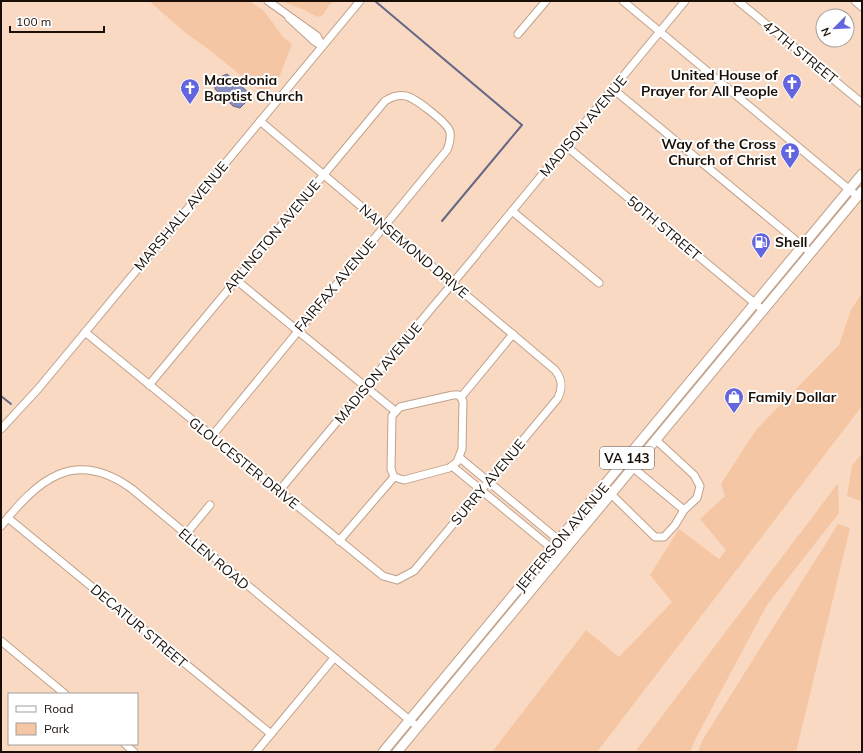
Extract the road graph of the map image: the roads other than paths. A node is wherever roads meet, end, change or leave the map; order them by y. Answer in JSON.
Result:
{"nodes":[{"id":1,"x":268,"y":1,"type":"edge"},
{"id":2,"x":360,"y":1,"type":"edge"},
{"id":3,"x":546,"y":1,"type":"edge"},
{"id":4,"x":623,"y":1,"type":"edge"},
{"id":5,"x":685,"y":1,"type":"edge"},
{"id":6,"x":738,"y":1,"type":"edge"},
{"id":7,"x":855,"y":1,"type":"edge"},
{"id":8,"x":862,"y":7,"type":"edge"},
{"id":9,"x":660,"y":32,"type":"junction"},
{"id":10,"x":518,"y":34,"type":"dead end"},
{"id":11,"x":322,"y":46,"type":"junction"},
{"id":12,"x":613,"y":89,"type":"junction"},
{"id":13,"x":862,"y":103,"type":"edge"},
{"id":14,"x":260,"y":121,"type":"junction"},
{"id":15,"x":450,"y":132,"type":"joint"},
{"id":16,"x":566,"y":146,"type":"junction"},
{"id":17,"x":862,"y":174,"type":"edge"},
{"id":18,"x":324,"y":175,"type":"junction"},
{"id":19,"x":850,"y":189,"type":"junction"},
{"id":20,"x":860,"y":193,"type":"edge"},
{"id":21,"x":512,"y":211,"type":"junction"},
{"id":22,"x":384,"y":226,"type":"junction"},
{"id":23,"x":803,"y":246,"type":"junction"},
{"id":24,"x":811,"y":253,"type":"junction"},
{"id":25,"x":235,"y":279,"type":"junction"},
{"id":26,"x":452,"y":283,"type":"junction"},
{"id":27,"x":599,"y":283,"type":"dead end"},
{"id":28,"x":755,"y":303,"type":"junction"},
{"id":29,"x":763,"y":310,"type":"junction"},
{"id":30,"x":297,"y":330,"type":"junction"},
{"id":31,"x":85,"y":332,"type":"junction"},
{"id":32,"x":513,"y":334,"type":"junction"},
{"id":33,"x":561,"y":384,"type":"joint"},
{"id":34,"x":149,"y":385,"type":"junction"},
{"id":35,"x":366,"y":387,"type":"junction"},
{"id":36,"x":462,"y":396,"type":"junction"},
{"id":37,"x":395,"y":411,"type":"junction"},
{"id":38,"x":1,"y":429,"type":"edge"},
{"id":39,"x":212,"y":436,"type":"junction"},
{"id":40,"x":656,"y":440,"type":"junction"},
{"id":41,"x":460,"y":458,"type":"junction"},
{"id":42,"x":624,"y":461,"type":"junction"},
{"id":43,"x":452,"y":466,"type":"junction"},
{"id":44,"x":633,"y":468,"type":"junction"},
{"id":45,"x":394,"y":477,"type":"junction"},
{"id":46,"x":489,"y":482,"type":"junction"},
{"id":47,"x":482,"y":490,"type":"junction"},
{"id":48,"x":279,"y":491,"type":"junction"},
{"id":49,"x":611,"y":494,"type":"junction"},
{"id":50,"x":210,"y":505,"type":"dead end"},
{"id":51,"x":684,"y":510,"type":"junction"},
{"id":52,"x":8,"y":518,"type":"junction"},
{"id":53,"x":1,"y":526,"type":"edge"},
{"id":54,"x":186,"y":534,"type":"junction"},
{"id":55,"x":559,"y":540,"type":"junction"},
{"id":56,"x":339,"y":541,"type":"junction"},
{"id":57,"x":567,"y":547,"type":"junction"},
{"id":58,"x":552,"y":548,"type":"junction"},
{"id":59,"x":560,"y":555,"type":"junction"},
{"id":60,"x":409,"y":575,"type":"joint"},
{"id":61,"x":1,"y":641,"type":"edge"},
{"id":62,"x":334,"y":658,"type":"junction"},
{"id":63,"x":63,"y":693,"type":"edge"},
{"id":64,"x":410,"y":720,"type":"junction"},
{"id":65,"x":418,"y":727,"type":"junction"},
{"id":66,"x":271,"y":734,"type":"junction"},
{"id":67,"x":126,"y":745,"type":"edge"},
{"id":68,"x":134,"y":752,"type":"edge"},
{"id":69,"x":256,"y":752,"type":"edge"},
{"id":70,"x":383,"y":752,"type":"edge"},
{"id":71,"x":397,"y":752,"type":"edge"}],
"edges":[{"from":1,"to":11,"type":"street"},
{"from":2,"to":11,"type":"street","name":"MARSHALL AVENUE"},
{"from":3,"to":10,"type":"street"},
{"from":4,"to":9,"type":"street"},
{"from":5,"to":9,"type":"street","name":"MADISON AVENUE"},
{"from":6,"to":13,"type":"street","name":"47TH STREET"},
{"from":7,"to":8,"type":"street"},
{"from":9,"to":12,"type":"street","name":"MADISON AVENUE"},
{"from":9,"to":19,"type":"street"},
{"from":11,"to":14,"type":"street","name":"MARSHALL AVENUE"},
{"from":12,"to":16,"type":"street","name":"MADISON AVENUE"},
{"from":12,"to":23,"type":"street"},
{"from":14,"to":18,"type":"street","name":"NANSEMOND DRIVE"},
{"from":14,"to":31,"type":"street","name":"MARSHALL AVENUE"},
{"from":15,"to":18,"type":"street","name":"ARLINGTON AVENUE"},
{"from":15,"to":22,"type":"street","name":"FAIRFAX AVENUE"},
{"from":16,"to":21,"type":"street","name":"MADISON AVENUE"},
{"from":16,"to":28,"type":"street","name":"50TH STREET"},
{"from":17,"to":19,"type":"main road","name":"JEFFERSON AVENUE","number":"VA 143"},
{"from":18,"to":22,"type":"street","name":"NANSEMOND DRIVE"},
{"from":18,"to":25,"type":"street","name":"ARLINGTON AVENUE"},
{"from":19,"to":20,"type":"street"},
{"from":19,"to":23,"type":"main road","name":"JEFFERSON AVENUE","number":"VA 143"},
{"from":20,"to":24,"type":"main road","name":"JEFFERSON AVENUE","number":"VA 143"},
{"from":21,"to":26,"type":"street","name":"MADISON AVENUE"},
{"from":21,"to":27,"type":"street"},
{"from":22,"to":26,"type":"street","name":"NANSEMOND DRIVE"},
{"from":22,"to":30,"type":"street","name":"FAIRFAX AVENUE"},
{"from":23,"to":24,"type":"street"},
{"from":23,"to":28,"type":"main road","name":"JEFFERSON AVENUE","number":"VA 143"},
{"from":24,"to":29,"type":"main road","name":"JEFFERSON AVENUE","number":"VA 143"},
{"from":25,"to":30,"type":"street"},
{"from":25,"to":34,"type":"street","name":"ARLINGTON AVENUE"},
{"from":26,"to":32,"type":"street","name":"NANSEMOND DRIVE"},
{"from":26,"to":35,"type":"street","name":"MADISON AVENUE"},
{"from":28,"to":29,"type":"street","name":"50TH STREET"},
{"from":28,"to":42,"type":"main road","name":"JEFFERSON AVENUE","number":"VA 143"},
{"from":29,"to":40,"type":"main road","name":"JEFFERSON AVENUE","number":"VA 143"},
{"from":30,"to":35,"type":"street"},
{"from":30,"to":39,"type":"street","name":"FAIRFAX AVENUE"},
{"from":31,"to":34,"type":"street","name":"GLOUCESTER DRIVE"},
{"from":31,"to":38,"type":"street","name":"MARSHALL AVENUE"},
{"from":32,"to":33,"type":"street","name":"NANSEMOND DRIVE"},
{"from":32,"to":36,"type":"street"},
{"from":33,"to":46,"type":"street","name":"SURRY AVENUE"},
{"from":34,"to":39,"type":"street","name":"GLOUCESTER DRIVE"},
{"from":35,"to":37,"type":"street"},
{"from":35,"to":48,"type":"street","name":"MADISON AVENUE"},
{"from":36,"to":37,"type":"street"},
{"from":36,"to":41,"type":"street"},
{"from":37,"to":45,"type":"street"},
{"from":39,"to":48,"type":"street","name":"GLOUCESTER DRIVE"},
{"from":40,"to":44,"type":"main road","name":"JEFFERSON AVENUE","number":"VA 143"},
{"from":40,"to":51,"type":"street"},
{"from":41,"to":43,"type":"street"},
{"from":41,"to":46,"type":"street"},
{"from":42,"to":44,"type":"street"},
{"from":42,"to":55,"type":"main road","name":"JEFFERSON AVENUE","number":"VA 143"},
{"from":43,"to":45,"type":"street"},
{"from":43,"to":47,"type":"street"},
{"from":44,"to":49,"type":"main road","name":"JEFFERSON AVENUE","number":"VA 143"},
{"from":44,"to":51,"type":"street"},
{"from":45,"to":56,"type":"street"},
{"from":46,"to":47,"type":"street","name":"SURRY AVENUE"},
{"from":46,"to":55,"type":"street"},
{"from":47,"to":58,"type":"street"},
{"from":47,"to":60,"type":"street","name":"SURRY AVENUE"},
{"from":48,"to":56,"type":"street","name":"GLOUCESTER DRIVE"},
{"from":49,"to":51,"type":"street"},
{"from":49,"to":57,"type":"main road","name":"JEFFERSON AVENUE","number":"VA 143"},
{"from":50,"to":54,"type":"street"},
{"from":52,"to":53,"type":"street","name":"ELLEN ROAD"},
{"from":52,"to":54,"type":"street","name":"ELLEN ROAD"},
{"from":52,"to":66,"type":"street","name":"DECATUR STREET"},
{"from":54,"to":62,"type":"street","name":"ELLEN ROAD"},
{"from":55,"to":57,"type":"street"},
{"from":55,"to":58,"type":"main road","name":"JEFFERSON AVENUE","number":"VA 143"},
{"from":56,"to":60,"type":"street","name":"GLOUCESTER DRIVE"},
{"from":57,"to":59,"type":"main road","name":"JEFFERSON AVENUE","number":"VA 143"},
{"from":58,"to":59,"type":"street"},
{"from":58,"to":64,"type":"main road","name":"JEFFERSON AVENUE","number":"VA 143"},
{"from":59,"to":65,"type":"main road","name":"JEFFERSON AVENUE","number":"VA 143"},
{"from":61,"to":63,"type":"street"},
{"from":62,"to":64,"type":"street","name":"ELLEN ROAD"},
{"from":62,"to":66,"type":"street"},
{"from":64,"to":65,"type":"street","name":"ELLEN ROAD"},
{"from":64,"to":70,"type":"main road","name":"JEFFERSON AVENUE","number":"VA 143"},
{"from":65,"to":71,"type":"main road","name":"JEFFERSON AVENUE","number":"VA 143"},
{"from":66,"to":69,"type":"street"},
{"from":67,"to":68,"type":"street"}]}
